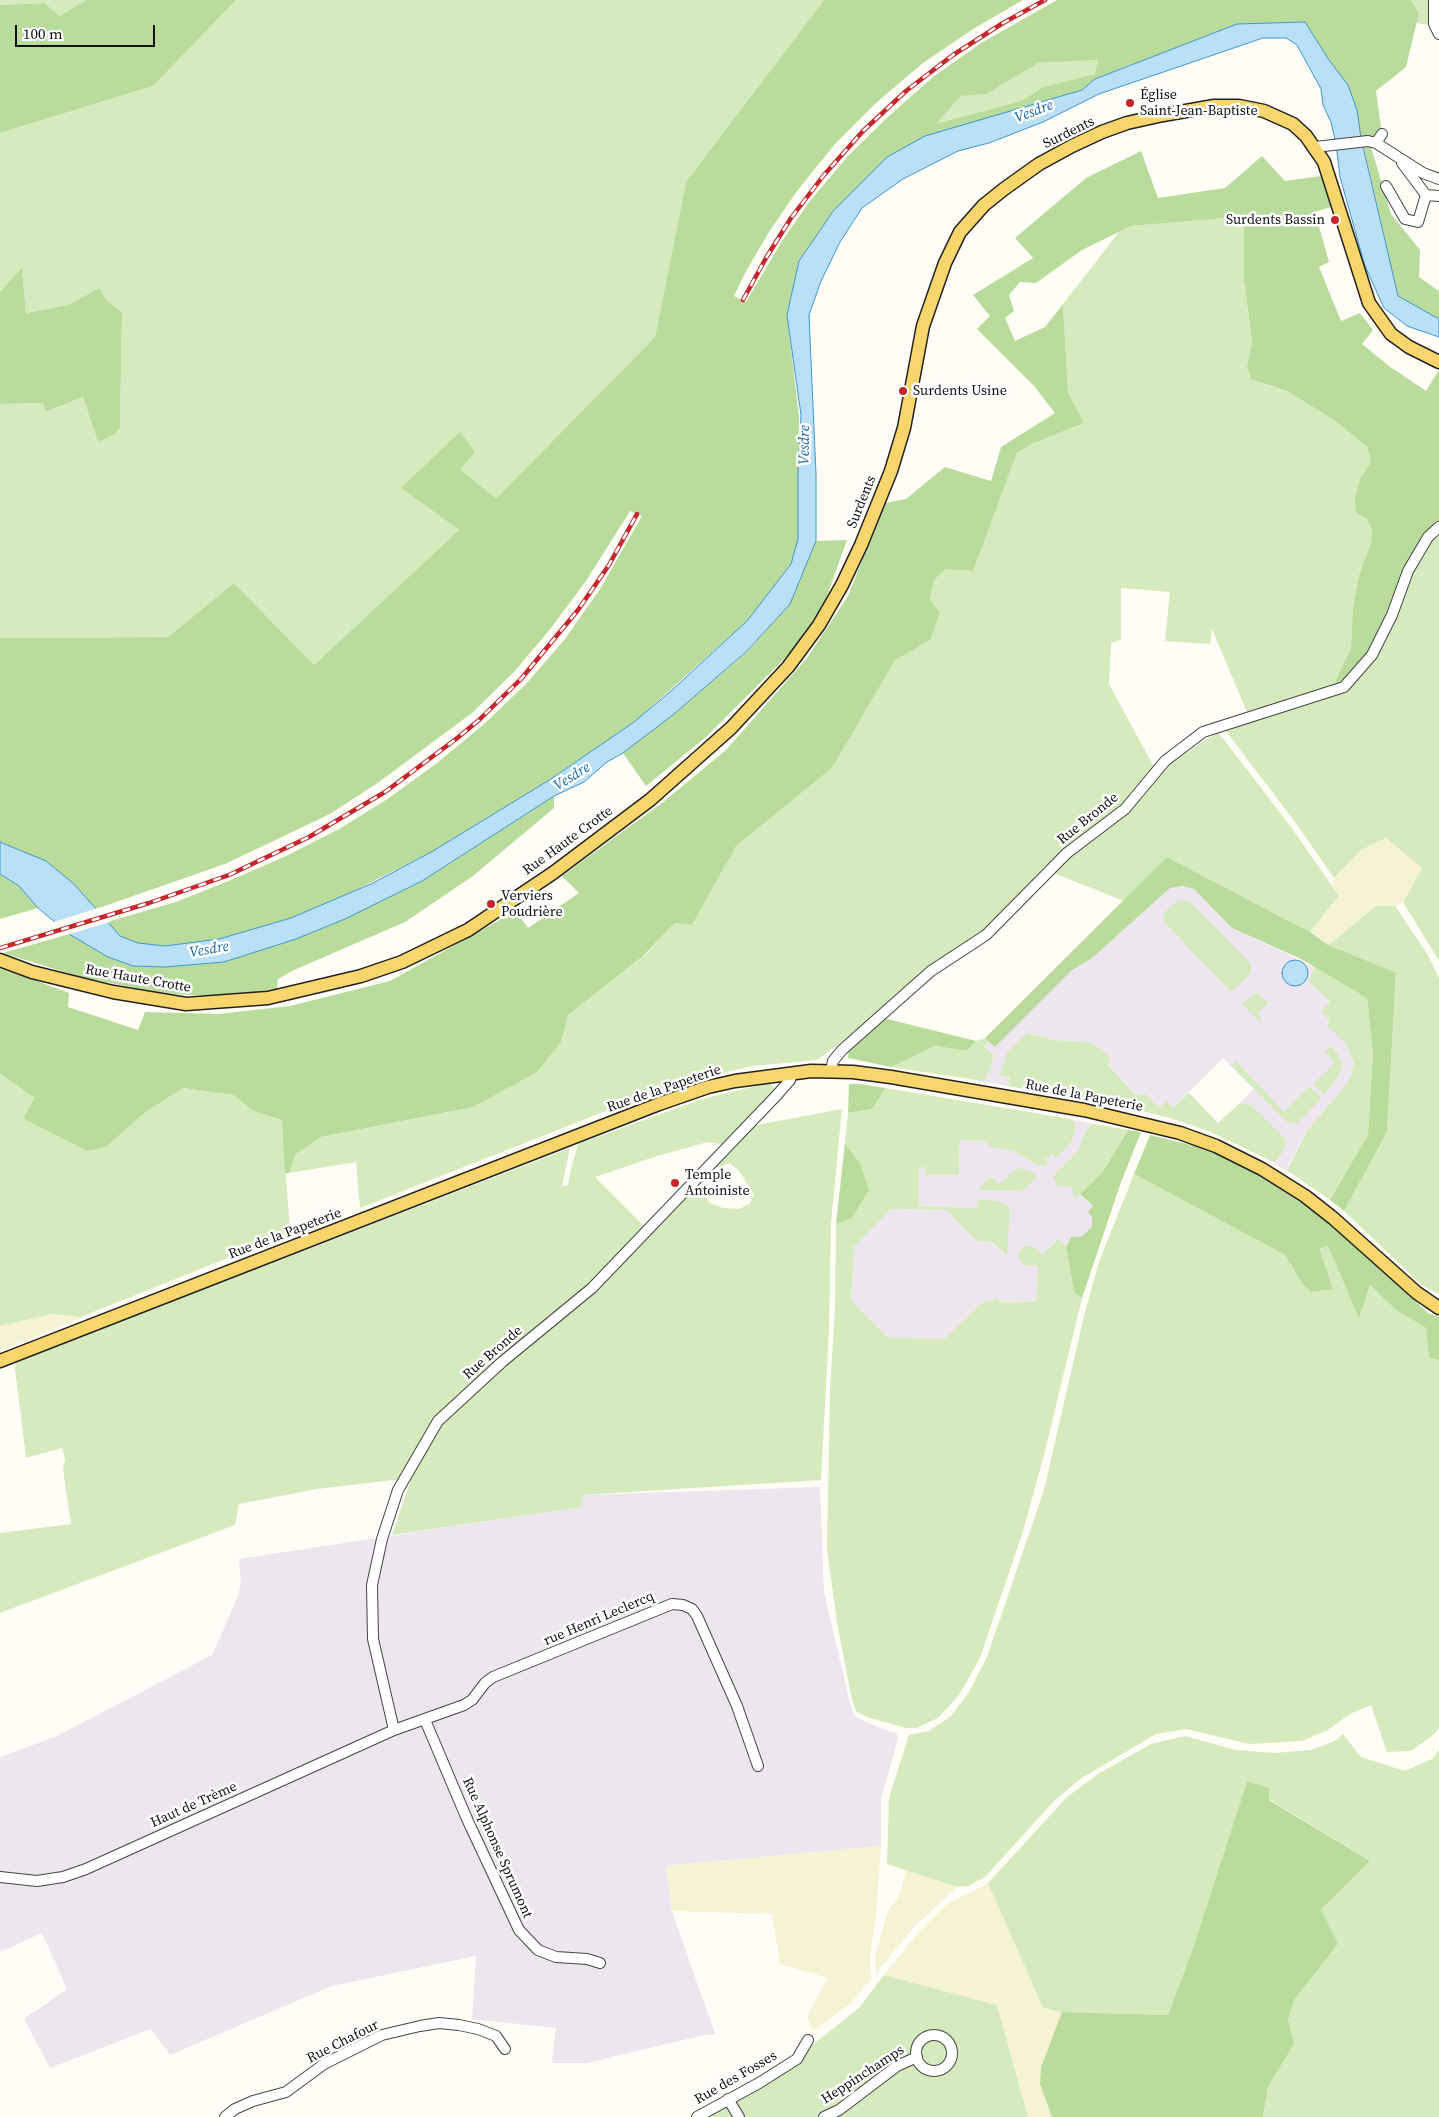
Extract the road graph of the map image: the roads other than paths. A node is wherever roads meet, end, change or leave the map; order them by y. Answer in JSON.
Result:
{"nodes":[{"id":1,"x":1434,"y":0,"type":"edge"},
{"id":2,"x":1439,"y":34,"type":"edge"},
{"id":3,"x":1315,"y":147,"type":"junction"},
{"id":4,"x":1399,"y":158,"type":"junction"},
{"id":5,"x":1439,"y":179,"type":"edge"},
{"id":6,"x":1386,"y":186,"type":"dead end"},
{"id":7,"x":1426,"y":195,"type":"junction"},
{"id":8,"x":1439,"y":196,"type":"edge"},
{"id":9,"x":1439,"y":362,"type":"edge"},
{"id":10,"x":1439,"y":527,"type":"edge"},
{"id":11,"x":842,"y":585,"type":"joint"},
{"id":12,"x":0,"y":960,"type":"edge"},
{"id":13,"x":831,"y":1071,"type":"junction"},
{"id":14,"x":792,"y":1073,"type":"junction"},
{"id":15,"x":1439,"y":1308,"type":"edge"},
{"id":16,"x":0,"y":1361,"type":"edge"},
{"id":17,"x":425,"y":1720,"type":"junction"},
{"id":18,"x":394,"y":1730,"type":"junction"},
{"id":19,"x":758,"y":1766,"type":"dead end"},
{"id":20,"x":0,"y":1877,"type":"edge"},
{"id":21,"x":600,"y":1963,"type":"dead end"},
{"id":22,"x":808,"y":2040,"type":"dead end"},
{"id":23,"x":505,"y":2049,"type":"dead end"},
{"id":24,"x":917,"y":2057,"type":"dead end"},
{"id":25,"x":728,"y":2099,"type":"junction"},
{"id":26,"x":226,"y":2117,"type":"edge"},
{"id":27,"x":696,"y":2117,"type":"edge"},
{"id":28,"x":739,"y":2117,"type":"edge"},
{"id":29,"x":824,"y":2117,"type":"edge"}],
"edges":[{"from":1,"to":2,"type":"street"},
{"from":3,"to":4,"type":"street"},
{"from":3,"to":9,"type":"main road","name":"Surdents"},
{"from":3,"to":11,"type":"main road","name":"Surdents"},
{"from":4,"to":5,"type":"street"},
{"from":4,"to":7,"type":"street"},
{"from":6,"to":7,"type":"street"},
{"from":7,"to":8,"type":"street"},
{"from":10,"to":13,"type":"street","name":"Rue Bronde"},
{"from":11,"to":12,"type":"main road","name":"Rue Haute Crotte"},
{"from":13,"to":14,"type":"main road","name":"Rue de la Papeterie"},
{"from":13,"to":15,"type":"main road","name":"Rue de la Papeterie"},
{"from":14,"to":16,"type":"main road","name":"Rue de la Papeterie"},
{"from":14,"to":18,"type":"street","name":"Rue Bronde"},
{"from":17,"to":18,"type":"street","name":"rue Henri Leclercq"},
{"from":17,"to":19,"type":"street","name":"rue Henri Leclercq"},
{"from":17,"to":21,"type":"street","name":"Rue Alphonse Sprumont"},
{"from":18,"to":20,"type":"street","name":"Haut de Trème"},
{"from":22,"to":25,"type":"street","name":"Rue des Fosses"},
{"from":23,"to":26,"type":"street","name":"Rue Chafour"},
{"from":24,"to":29,"type":"street","name":"Heppinchamps"},
{"from":25,"to":27,"type":"street","name":"Rue des Fosses"},
{"from":25,"to":28,"type":"street"}]}
